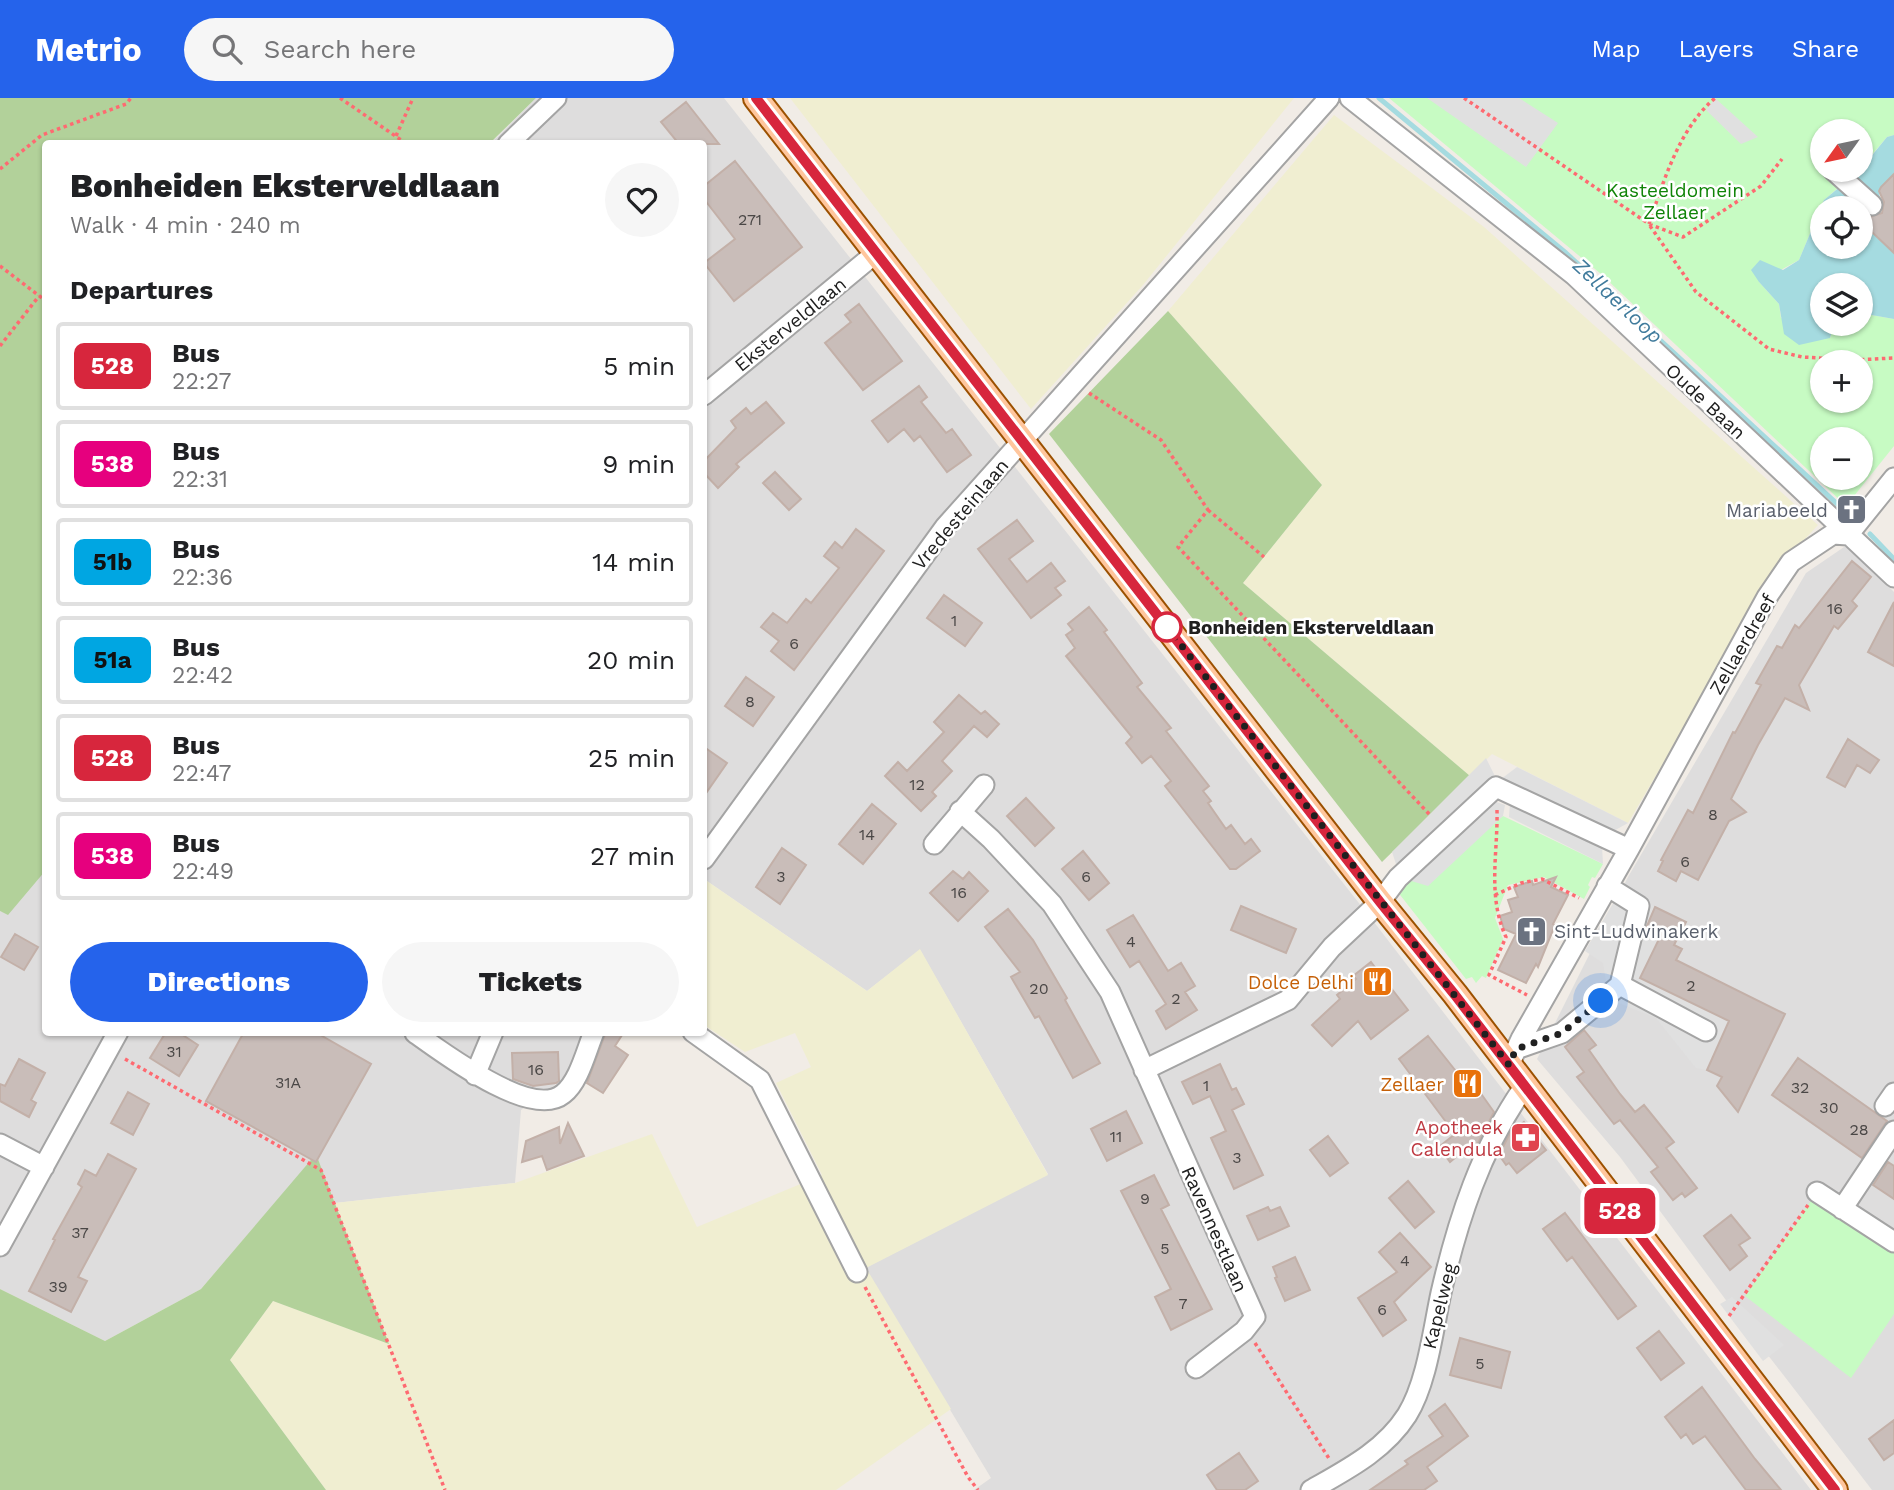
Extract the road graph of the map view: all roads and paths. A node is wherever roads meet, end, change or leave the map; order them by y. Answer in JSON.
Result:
{"nodes":[{"id":1,"x":131,"y":98,"type":"edge"},
{"id":2,"x":340,"y":98,"type":"edge"},
{"id":3,"x":413,"y":98,"type":"edge"},
{"id":4,"x":556,"y":98,"type":"edge"},
{"id":5,"x":756,"y":98,"type":"edge"},
{"id":6,"x":1329,"y":98,"type":"edge"},
{"id":7,"x":1350,"y":98,"type":"edge"},
{"id":8,"x":1464,"y":98,"type":"edge"},
{"id":9,"x":1715,"y":98,"type":"edge"},
{"id":10,"x":396,"y":136,"type":"junction"},
{"id":11,"x":402,"y":140,"type":"edge"},
{"id":12,"x":512,"y":140,"type":"edge"},
{"id":13,"x":1782,"y":159,"type":"dead end"},
{"id":14,"x":0,"y":169,"type":"edge"},
{"id":15,"x":1846,"y":182,"type":"edge"},
{"id":16,"x":1862,"y":196,"type":"edge"},
{"id":17,"x":1648,"y":224,"type":"junction"},
{"id":18,"x":876,"y":253,"type":"junction"},
{"id":19,"x":0,"y":267,"type":"edge"},
{"id":20,"x":39,"y":296,"type":"junction"},
{"id":21,"x":42,"y":298,"type":"edge"},
{"id":22,"x":0,"y":346,"type":"edge"},
{"id":23,"x":1894,"y":358,"type":"edge"},
{"id":24,"x":1074,"y":384,"type":"junction"},
{"id":25,"x":707,"y":393,"type":"edge"},
{"id":26,"x":1023,"y":441,"type":"junction"},
{"id":27,"x":1894,"y":478,"type":"edge"},
{"id":28,"x":1208,"y":510,"type":"junction"},
{"id":29,"x":1848,"y":535,"type":"junction"},
{"id":30,"x":1264,"y":557,"type":"dead end"},
{"id":31,"x":1894,"y":577,"type":"edge"},
{"id":32,"x":984,"y":785,"type":"dead end"},
{"id":33,"x":1496,"y":787,"type":"junction"},
{"id":34,"x":960,"y":811,"type":"junction"},
{"id":35,"x":1430,"y":815,"type":"dead end"},
{"id":36,"x":934,"y":844,"type":"dead end"},
{"id":37,"x":1629,"y":849,"type":"junction"},
{"id":38,"x":707,"y":855,"type":"edge"},
{"id":39,"x":1608,"y":886,"type":"junction"},
{"id":40,"x":1495,"y":895,"type":"junction"},
{"id":41,"x":1380,"y":902,"type":"junction"},
{"id":42,"x":1595,"y":907,"type":"junction"},
{"id":43,"x":1620,"y":985,"type":"junction"},
{"id":44,"x":1541,"y":1003,"type":"junction"},
{"id":45,"x":1706,"y":1031,"type":"dead end"},
{"id":46,"x":419,"y":1036,"type":"edge"},
{"id":47,"x":491,"y":1036,"type":"edge"},
{"id":48,"x":592,"y":1036,"type":"edge"},
{"id":49,"x":699,"y":1036,"type":"edge"},
{"id":50,"x":114,"y":1041,"type":"edge"},
{"id":51,"x":1513,"y":1057,"type":"junction"},
{"id":52,"x":1144,"y":1070,"type":"junction"},
{"id":53,"x":475,"y":1075,"type":"junction"},
{"id":54,"x":1524,"y":1087,"type":"junction"},
{"id":55,"x":1894,"y":1131,"type":"edge"},
{"id":56,"x":0,"y":1144,"type":"edge"},
{"id":57,"x":44,"y":1167,"type":"junction"},
{"id":58,"x":1817,"y":1192,"type":"joint"},
{"id":59,"x":1842,"y":1209,"type":"junction"},
{"id":60,"x":1894,"y":1242,"type":"edge"},
{"id":61,"x":0,"y":1246,"type":"edge"},
{"id":62,"x":857,"y":1272,"type":"joint"},
{"id":63,"x":1246,"y":1329,"type":"junction"},
{"id":64,"x":1714,"y":1334,"type":"junction"},
{"id":65,"x":1196,"y":1368,"type":"dead end"},
{"id":66,"x":1339,"y":1474,"type":"junction"},
{"id":67,"x":445,"y":1490,"type":"edge"},
{"id":68,"x":978,"y":1490,"type":"edge"},
{"id":69,"x":1311,"y":1490,"type":"edge"},
{"id":70,"x":1835,"y":1490,"type":"edge"}],
"edges":[{"from":1,"to":14,"type":"path"},
{"from":2,"to":10,"type":"path"},
{"from":3,"to":10,"type":"path"},
{"from":4,"to":12,"type":"street"},
{"from":5,"to":18,"type":"main road"},
{"from":6,"to":24,"type":"street","name":"Vredesteinlaan"},
{"from":7,"to":29,"type":"street","name":"Oude Baan"},
{"from":8,"to":17,"type":"path"},
{"from":9,"to":17,"type":"path"},
{"from":10,"to":11,"type":"path"},
{"from":13,"to":17,"type":"path"},
{"from":15,"to":16,"type":"street"},
{"from":17,"to":23,"type":"path"},
{"from":18,"to":25,"type":"street","name":"Eksterveldlaan"},
{"from":18,"to":26,"type":"main road"},
{"from":19,"to":20,"type":"path"},
{"from":20,"to":21,"type":"path"},
{"from":20,"to":22,"type":"path"},
{"from":24,"to":26,"type":"street","name":"Vredesteinlaan"},
{"from":24,"to":28,"type":"path"},
{"from":26,"to":38,"type":"street","name":"Vredesteinlaan"},
{"from":26,"to":41,"type":"main road"},
{"from":27,"to":29,"type":"street"},
{"from":28,"to":30,"type":"path"},
{"from":28,"to":35,"type":"path"},
{"from":29,"to":31,"type":"street","name":"Oude Baan"},
{"from":29,"to":37,"type":"street","name":"Zellaerdreef"},
{"from":32,"to":34,"type":"street"},
{"from":33,"to":37,"type":"street"},
{"from":33,"to":40,"type":"path"},
{"from":33,"to":41,"type":"street"},
{"from":34,"to":36,"type":"street"},
{"from":34,"to":52,"type":"street","name":"Ravennestlaan"},
{"from":37,"to":39,"type":"street","name":"Zellaerdreef"},
{"from":39,"to":42,"type":"street","name":"Zellaerdreef"},
{"from":39,"to":43,"type":"street"},
{"from":40,"to":42,"type":"path"},
{"from":40,"to":44,"type":"path"},
{"from":41,"to":51,"type":"main road"},
{"from":41,"to":52,"type":"street"},
{"from":42,"to":44,"type":"street","name":"Zellaerdreef"},
{"from":43,"to":45,"type":"street"},
{"from":43,"to":51,"type":"street"},
{"from":44,"to":51,"type":"street","name":"Zellaerdreef"},
{"from":46,"to":53,"type":"street"},
{"from":47,"to":53,"type":"street"},
{"from":48,"to":53,"type":"street"},
{"from":49,"to":62,"type":"street"},
{"from":50,"to":57,"type":"street"},
{"from":50,"to":67,"type":"path"},
{"from":51,"to":54,"type":"main road"},
{"from":52,"to":63,"type":"street","name":"Ravennestlaan"},
{"from":54,"to":64,"type":"main road"},
{"from":54,"to":66,"type":"street","name":"Kapelweg"},
{"from":55,"to":59,"type":"street"},
{"from":56,"to":57,"type":"street"},
{"from":57,"to":61,"type":"street"},
{"from":58,"to":59,"type":"street"},
{"from":58,"to":64,"type":"path"},
{"from":59,"to":60,"type":"street"},
{"from":62,"to":68,"type":"path"},
{"from":63,"to":65,"type":"street"},
{"from":63,"to":66,"type":"path"},
{"from":64,"to":70,"type":"main road"},
{"from":66,"to":69,"type":"street","name":"Kapelweg"}]}
